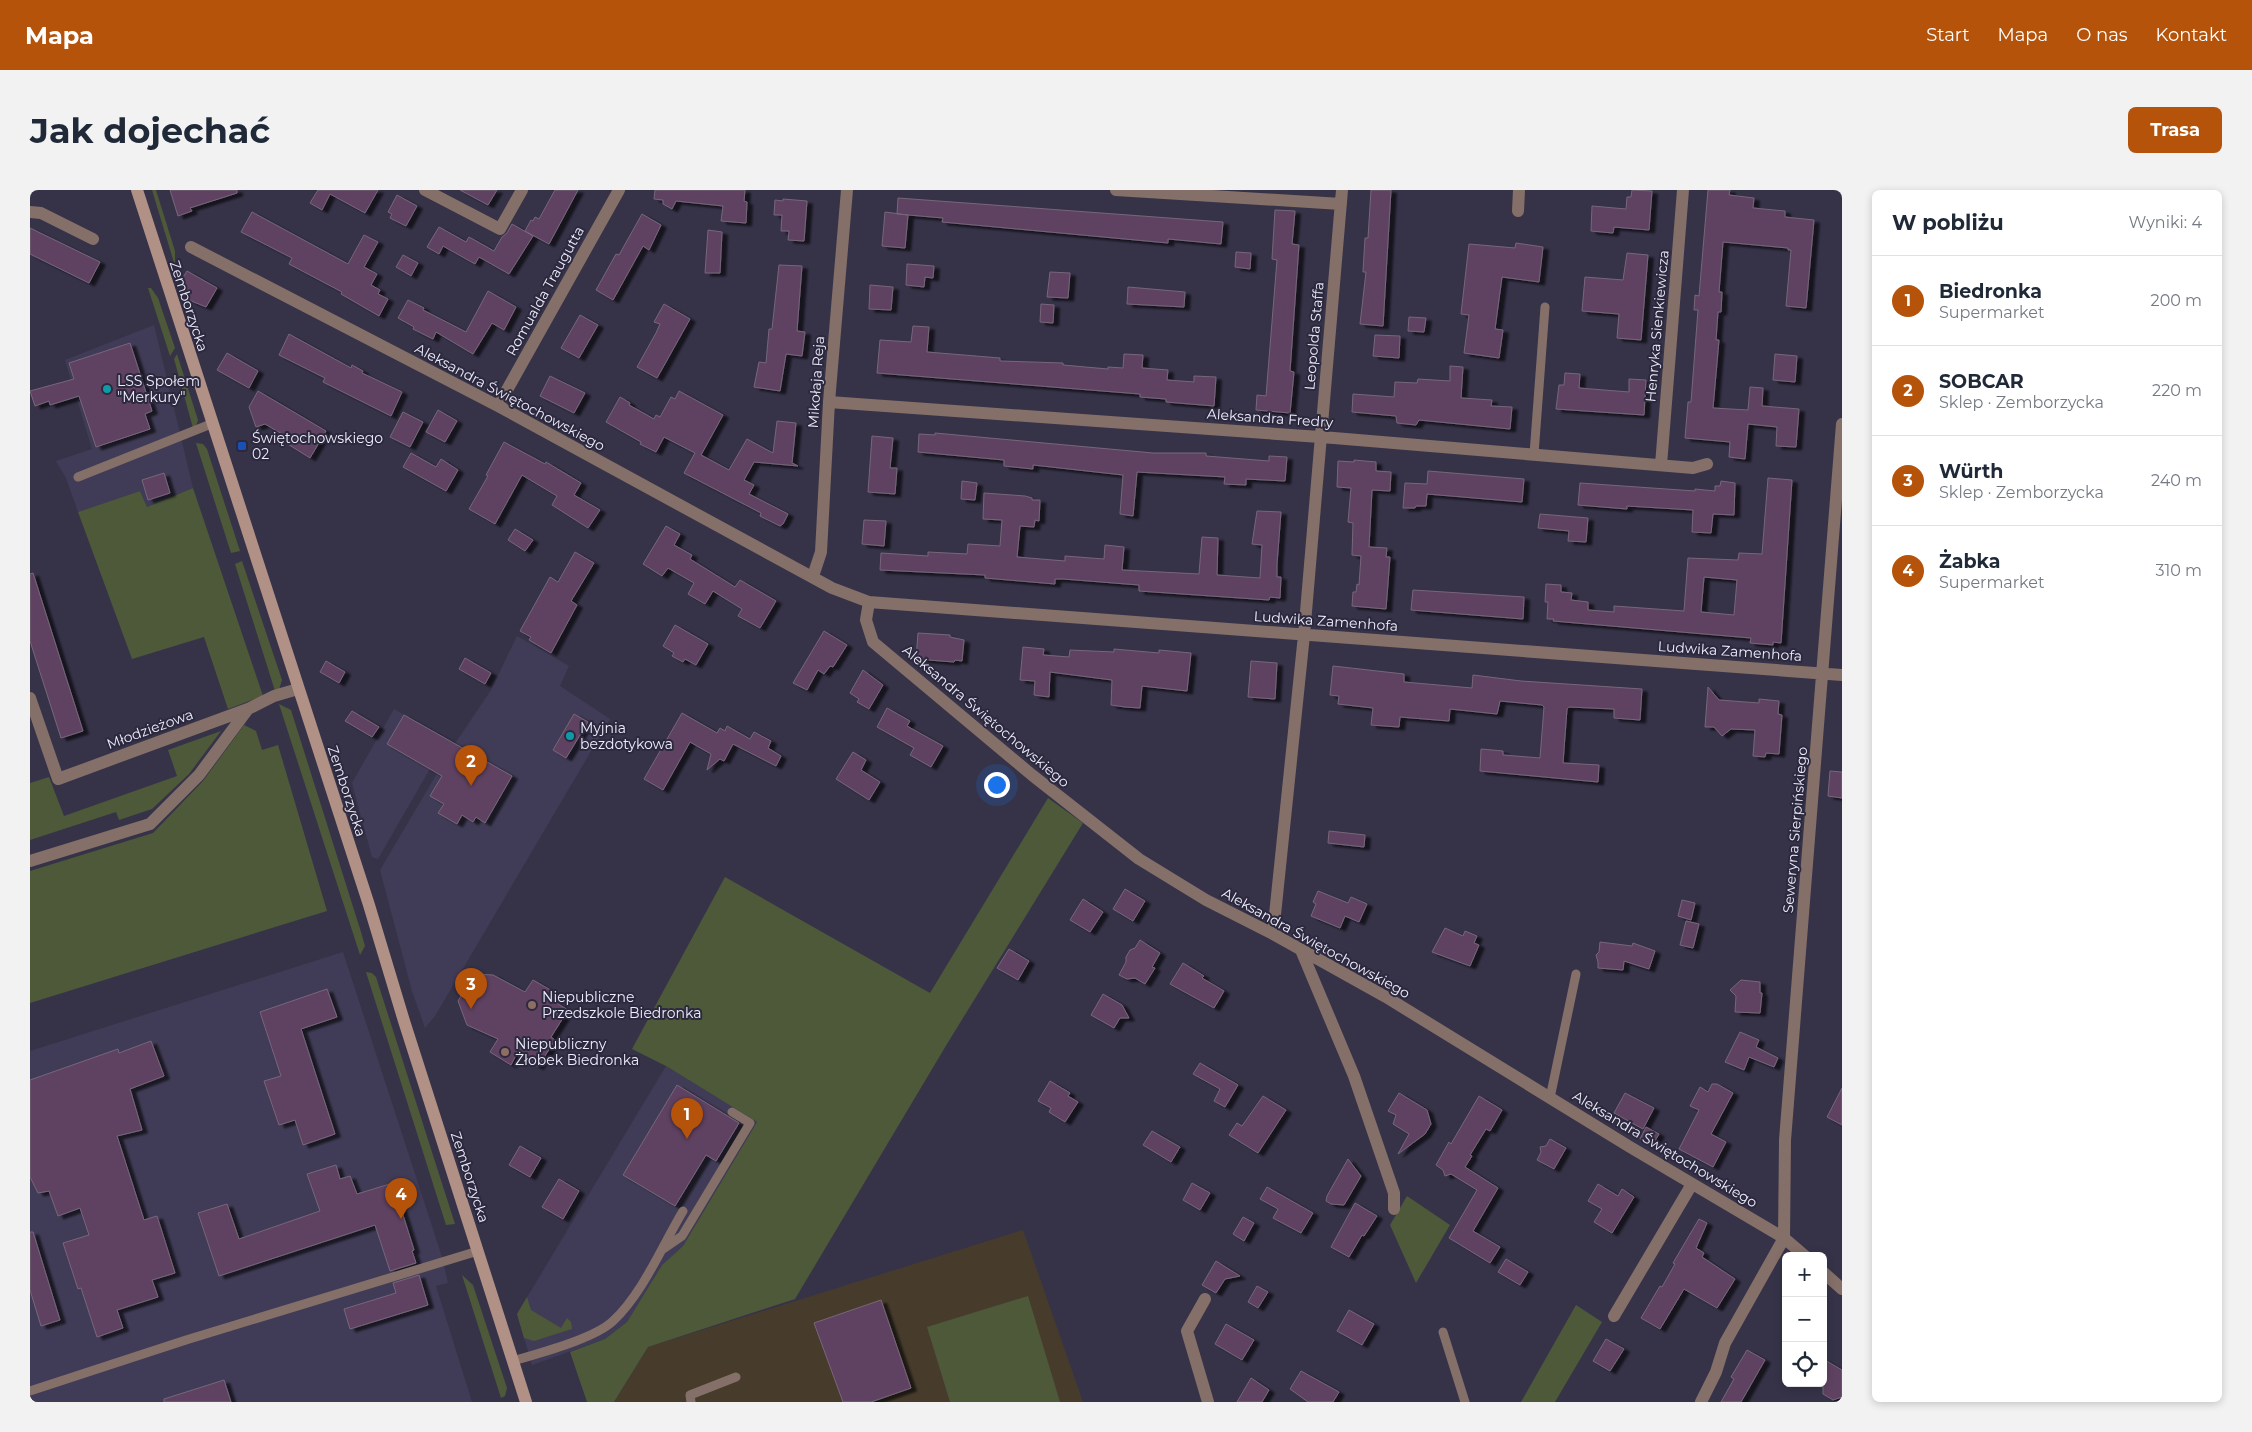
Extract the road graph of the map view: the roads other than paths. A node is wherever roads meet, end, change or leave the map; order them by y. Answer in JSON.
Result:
{"nodes":[{"id":1,"x":137,"y":190,"type":"edge"},
{"id":2,"x":426,"y":190,"type":"edge"},
{"id":3,"x":522,"y":190,"type":"edge"},
{"id":4,"x":618,"y":190,"type":"edge"},
{"id":5,"x":847,"y":190,"type":"edge"},
{"id":6,"x":1116,"y":190,"type":"edge"},
{"id":7,"x":1342,"y":190,"type":"edge"},
{"id":8,"x":1519,"y":190,"type":"edge"},
{"id":9,"x":1683,"y":190,"type":"edge"},
{"id":10,"x":1341,"y":204,"type":"junction"},
{"id":11,"x":1518,"y":211,"type":"dead end"},
{"id":12,"x":30,"y":212,"type":"edge"},
{"id":13,"x":92,"y":239,"type":"dead end"},
{"id":14,"x":191,"y":247,"type":"dead end"},
{"id":15,"x":1545,"y":307,"type":"dead end"},
{"id":16,"x":829,"y":402,"type":"junction"},
{"id":17,"x":498,"y":406,"type":"junction"},
{"id":18,"x":211,"y":424,"type":"junction"},
{"id":19,"x":1842,"y":424,"type":"edge"},
{"id":20,"x":1320,"y":437,"type":"junction"},
{"id":21,"x":1534,"y":454,"type":"junction"},
{"id":22,"x":1707,"y":464,"type":"dead end"},
{"id":23,"x":1661,"y":465,"type":"junction"},
{"id":24,"x":78,"y":477,"type":"dead end"},
{"id":25,"x":813,"y":576,"type":"junction"},
{"id":26,"x":869,"y":602,"type":"junction"},
{"id":27,"x":1304,"y":635,"type":"junction"},
{"id":28,"x":1823,"y":673,"type":"junction"},
{"id":29,"x":1842,"y":676,"type":"edge"},
{"id":30,"x":298,"y":689,"type":"junction"},
{"id":31,"x":30,"y":698,"type":"edge"},
{"id":32,"x":248,"y":709,"type":"junction"},
{"id":33,"x":36,"y":734,"type":"edge"},
{"id":34,"x":30,"y":861,"type":"edge"},
{"id":35,"x":1273,"y":934,"type":"junction"},
{"id":36,"x":1301,"y":950,"type":"junction"},
{"id":37,"x":1576,"y":974,"type":"dead end"},
{"id":38,"x":1550,"y":1098,"type":"junction"},
{"id":39,"x":732,"y":1112,"type":"dead end"},
{"id":40,"x":1692,"y":1184,"type":"junction"},
{"id":41,"x":1394,"y":1209,"type":"dead end"},
{"id":42,"x":683,"y":1211,"type":"dead end"},
{"id":43,"x":1784,"y":1238,"type":"junction"},
{"id":44,"x":660,"y":1250,"type":"junction"},
{"id":45,"x":478,"y":1251,"type":"junction"},
{"id":46,"x":1800,"y":1252,"type":"edge"},
{"id":47,"x":1827,"y":1276,"type":"edge"},
{"id":48,"x":1842,"y":1289,"type":"edge"},
{"id":49,"x":1205,"y":1299,"type":"dead end"},
{"id":50,"x":1614,"y":1316,"type":"dead end"},
{"id":51,"x":1443,"y":1332,"type":"dead end"},
{"id":52,"x":513,"y":1360,"type":"junction"},
{"id":53,"x":736,"y":1377,"type":"dead end"},
{"id":54,"x":30,"y":1390,"type":"edge"},
{"id":55,"x":526,"y":1402,"type":"edge"},
{"id":56,"x":691,"y":1402,"type":"edge"},
{"id":57,"x":1208,"y":1402,"type":"edge"},
{"id":58,"x":1465,"y":1402,"type":"edge"},
{"id":59,"x":1701,"y":1402,"type":"edge"}],
"edges":[{"from":1,"to":18,"type":"street","name":"Zemborzycka"},
{"from":2,"to":3,"type":"street"},
{"from":4,"to":17,"type":"street","name":"Romualda Traugutta"},
{"from":5,"to":16,"type":"street","name":"Mikołaja Reja"},
{"from":6,"to":10,"type":"street"},
{"from":7,"to":10,"type":"street","name":"Leopolda Staffa"},
{"from":8,"to":11,"type":"street"},
{"from":9,"to":23,"type":"street","name":"Henryka Sienkiewicza"},
{"from":10,"to":20,"type":"street","name":"Leopolda Staffa"},
{"from":12,"to":13,"type":"street"},
{"from":14,"to":17,"type":"street","name":"Aleksandra Świętochowskiego"},
{"from":15,"to":21,"type":"lane"},
{"from":16,"to":20,"type":"street","name":"Aleksandra Fredry"},
{"from":16,"to":25,"type":"street","name":"Mikołaja Reja"},
{"from":17,"to":25,"type":"street","name":"Aleksandra Świętochowskiego"},
{"from":18,"to":24,"type":"lane"},
{"from":18,"to":30,"type":"street","name":"Zemborzycka"},
{"from":19,"to":28,"type":"street","name":"Seweryna Sierpińskiego"},
{"from":20,"to":21,"type":"street","name":"Aleksandra Fredry"},
{"from":20,"to":27,"type":"street","name":"Leopolda Staffa"},
{"from":21,"to":23,"type":"street","name":"Aleksandra Fredry"},
{"from":22,"to":23,"type":"street","name":"Aleksandra Fredry"},
{"from":25,"to":26,"type":"street","name":"Ludwika Zamenhofa"},
{"from":26,"to":27,"type":"street","name":"Ludwika Zamenhofa"},
{"from":26,"to":35,"type":"street","name":"Aleksandra Świętochowskiego"},
{"from":27,"to":28,"type":"street","name":"Ludwika Zamenhofa"},
{"from":27,"to":35,"type":"street","name":"Leopolda Staffa"},
{"from":28,"to":29,"type":"street","name":"Ludwika Zamenhofa"},
{"from":28,"to":43,"type":"street","name":"Seweryna Sierpińskiego"},
{"from":30,"to":32,"type":"street","name":"Młodzieżowa"},
{"from":30,"to":45,"type":"street","name":"Zemborzycka"},
{"from":31,"to":33,"type":"street","name":"Młodzieżowa"},
{"from":32,"to":33,"type":"street","name":"Młodzieżowa"},
{"from":32,"to":34,"type":"street"},
{"from":35,"to":36,"type":"street","name":"Aleksandra Świętochowskiego"},
{"from":36,"to":38,"type":"street","name":"Aleksandra Świętochowskiego"},
{"from":36,"to":41,"type":"street"},
{"from":37,"to":38,"type":"lane"},
{"from":38,"to":40,"type":"street","name":"Aleksandra Świętochowskiego"},
{"from":39,"to":44,"type":"lane"},
{"from":40,"to":43,"type":"street","name":"Aleksandra Świętochowskiego"},
{"from":40,"to":50,"type":"street"},
{"from":42,"to":44,"type":"lane"},
{"from":43,"to":46,"type":"street","name":"Aleksandra Świętochowskiego"},
{"from":43,"to":59,"type":"street"},
{"from":44,"to":52,"type":"lane"},
{"from":45,"to":52,"type":"street","name":"Zemborzycka"},
{"from":45,"to":54,"type":"lane"},
{"from":47,"to":48,"type":"street"},
{"from":49,"to":57,"type":"street"},
{"from":51,"to":58,"type":"lane"},
{"from":52,"to":55,"type":"street","name":"Zemborzycka"},
{"from":53,"to":56,"type":"lane"}]}
